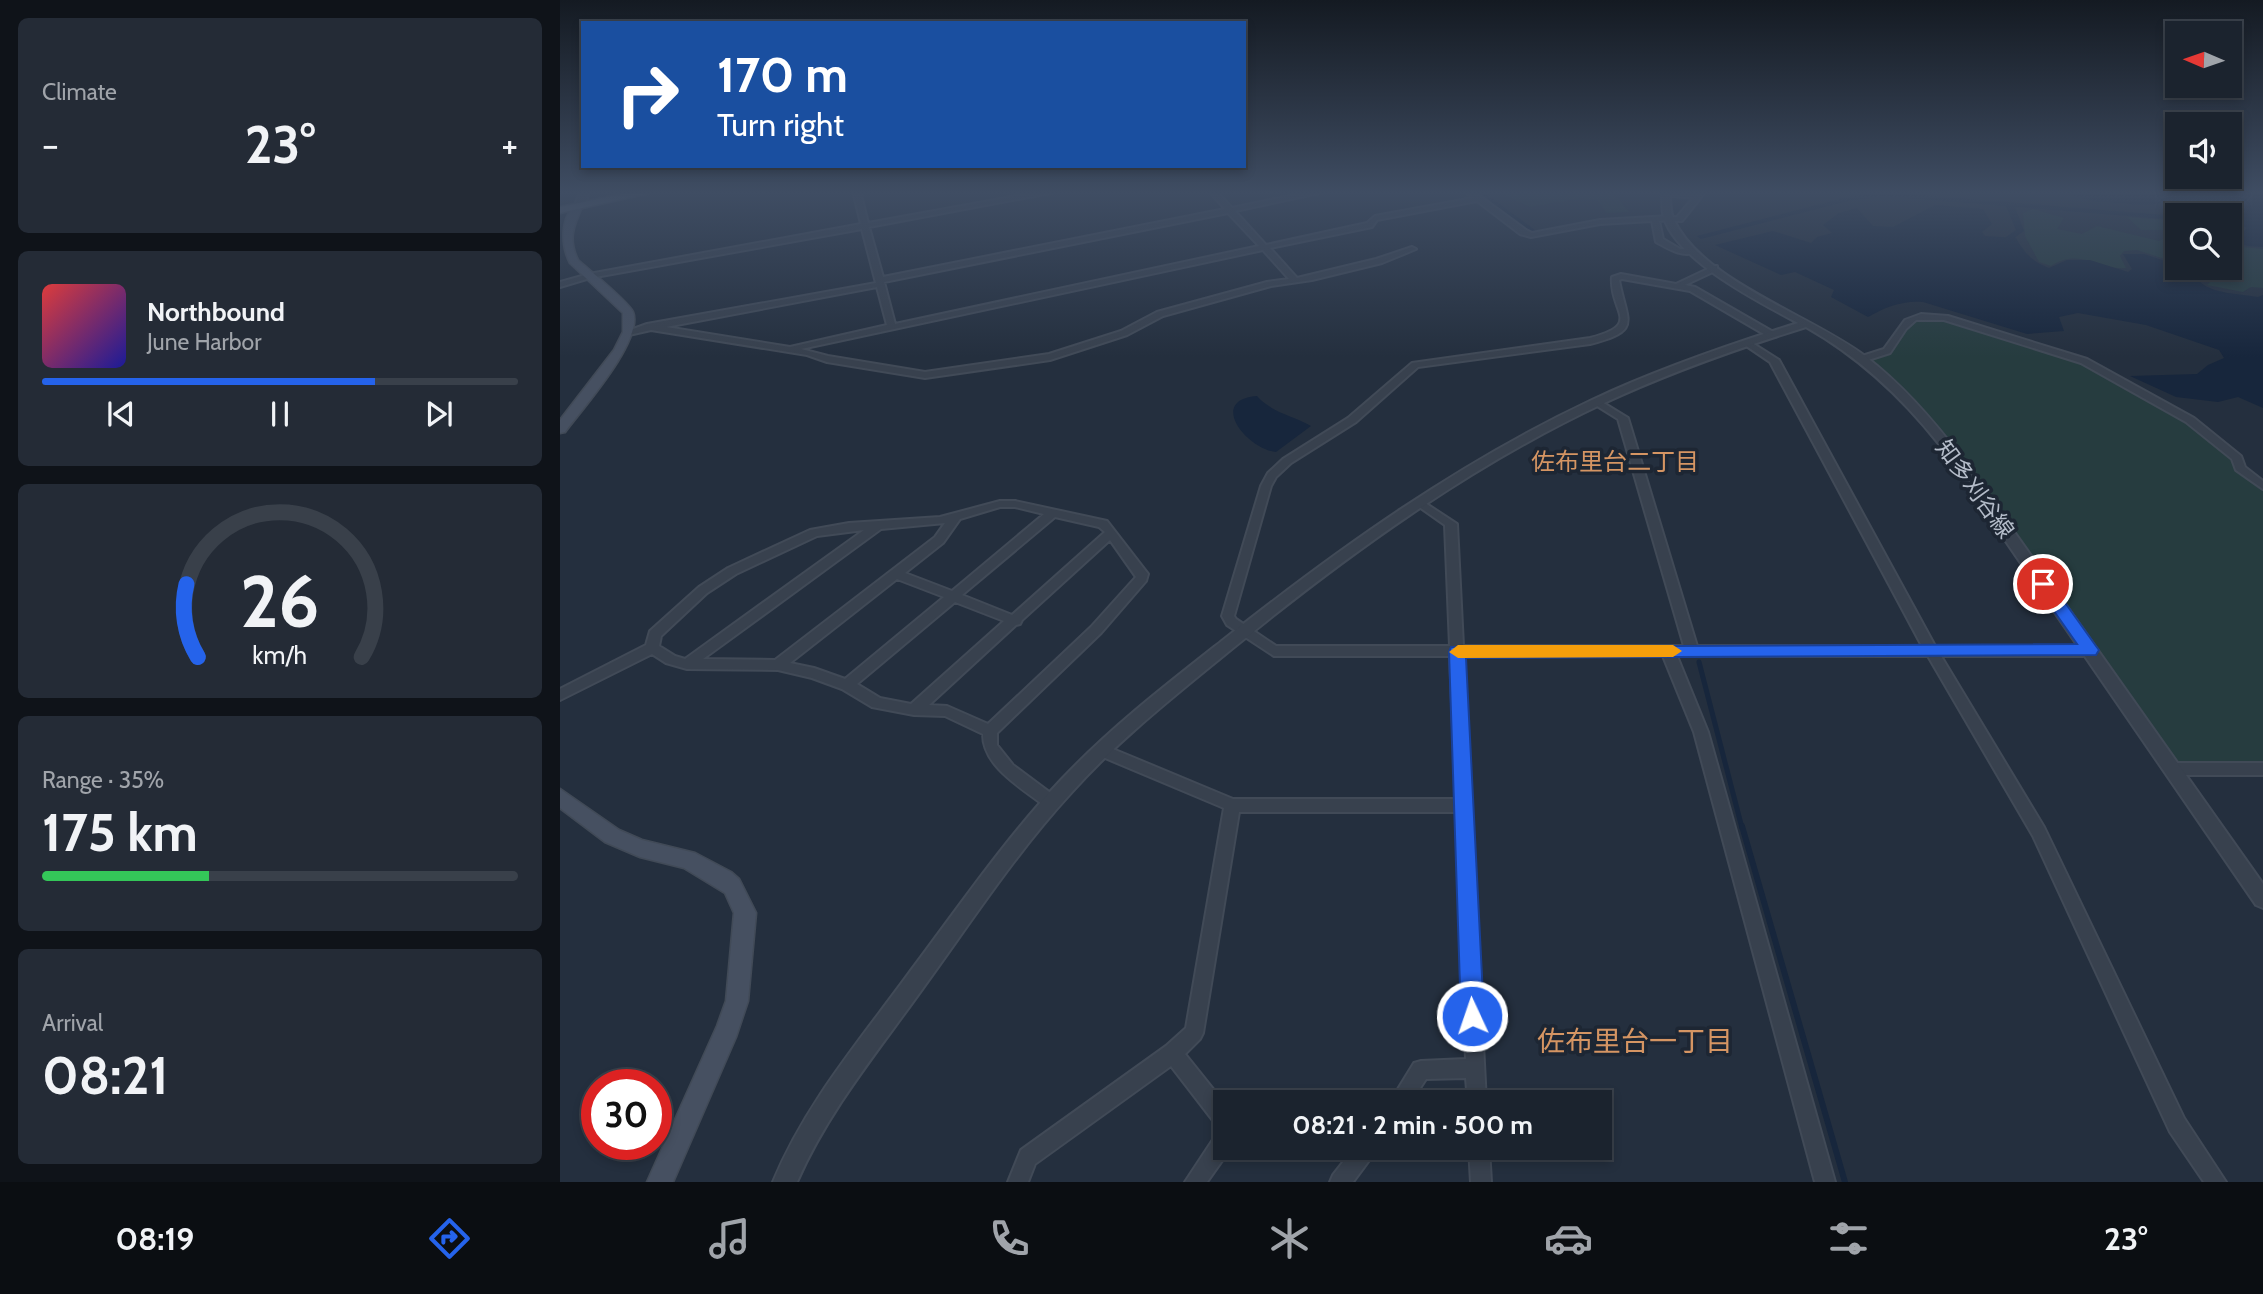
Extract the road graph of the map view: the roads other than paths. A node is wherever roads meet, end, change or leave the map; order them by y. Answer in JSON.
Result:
{"nodes":[{"id":1,"x":568,"y":246,"type":"edge"},
{"id":2,"x":754,"y":246,"type":"edge"},
{"id":3,"x":871,"y":246,"type":"edge"},
{"id":4,"x":1057,"y":246,"type":"edge"},
{"id":5,"x":1269,"y":246,"type":"edge"},
{"id":6,"x":1670,"y":246,"type":"edge"},
{"id":7,"x":1687,"y":246,"type":"edge"},
{"id":8,"x":1265,"y":247,"type":"junction"},
{"id":9,"x":1412,"y":249,"type":"dead end"},
{"id":10,"x":1693,"y":252,"type":"junction"},
{"id":11,"x":1714,"y":268,"type":"junction"},
{"id":12,"x":589,"y":276,"type":"junction"},
{"id":13,"x":1295,"y":280,"type":"junction"},
{"id":14,"x":881,"y":282,"type":"junction"},
{"id":15,"x":560,"y":285,"type":"edge"},
{"id":16,"x":1678,"y":285,"type":"junction"},
{"id":17,"x":1807,"y":323,"type":"junction"},
{"id":18,"x":647,"y":327,"type":"junction"},
{"id":19,"x":892,"y":328,"type":"junction"},
{"id":20,"x":629,"y":332,"type":"junction"},
{"id":21,"x":1772,"y":335,"type":"junction"},
{"id":22,"x":1746,"y":343,"type":"junction"},
{"id":23,"x":787,"y":349,"type":"junction"},
{"id":24,"x":1862,"y":359,"type":"junction"},
{"id":25,"x":1597,"y":402,"type":"junction"},
{"id":26,"x":560,"y":429,"type":"edge"},
{"id":27,"x":2263,"y":486,"type":"edge"},
{"id":28,"x":1419,"y":502,"type":"junction"},
{"id":29,"x":1053,"y":513,"type":"junction"},
{"id":30,"x":956,"y":516,"type":"junction"},
{"id":31,"x":877,"y":526,"type":"junction"},
{"id":32,"x":1111,"y":533,"type":"junction"},
{"id":33,"x":896,"y":574,"type":"junction"},
{"id":34,"x":955,"y":594,"type":"junction"},
{"id":35,"x":1016,"y":621,"type":"junction"},
{"id":36,"x":1242,"y":632,"type":"junction"},
{"id":37,"x":652,"y":648,"type":"junction"},
{"id":38,"x":1692,"y":650,"type":"junction"},
{"id":39,"x":1931,"y":650,"type":"junction"},
{"id":40,"x":2090,"y":650,"type":"junction"},
{"id":41,"x":1668,"y":651,"type":"junction"},
{"id":42,"x":1457,"y":652,"type":"junction"},
{"id":43,"x":687,"y":664,"type":"junction"},
{"id":44,"x":778,"y":665,"type":"junction"},
{"id":45,"x":847,"y":685,"type":"junction"},
{"id":46,"x":560,"y":695,"type":"edge"},
{"id":47,"x":914,"y":710,"type":"junction"},
{"id":48,"x":990,"y":731,"type":"junction"},
{"id":49,"x":1103,"y":751,"type":"junction"},
{"id":50,"x":2172,"y":769,"type":"junction"},
{"id":51,"x":2263,"y":769,"type":"edge"},
{"id":52,"x":560,"y":797,"type":"edge"},
{"id":53,"x":1051,"y":802,"type":"junction"},
{"id":54,"x":1232,"y":805,"type":"junction"},
{"id":55,"x":1462,"y":806,"type":"junction"},
{"id":56,"x":2263,"y":899,"type":"edge"},
{"id":57,"x":1173,"y":1053,"type":"junction"},
{"id":58,"x":1475,"y":1068,"type":"junction"},
{"id":59,"x":1408,"y":1090,"type":"edge"},
{"id":60,"x":1476,"y":1090,"type":"edge"},
{"id":61,"x":1213,"y":1105,"type":"edge"},
{"id":62,"x":1213,"y":1156,"type":"edge"},
{"id":63,"x":1357,"y":1160,"type":"edge"},
{"id":64,"x":1480,"y":1160,"type":"edge"},
{"id":65,"x":660,"y":1182,"type":"edge"},
{"id":66,"x":785,"y":1182,"type":"edge"},
{"id":67,"x":1018,"y":1182,"type":"edge"},
{"id":68,"x":1195,"y":1182,"type":"edge"},
{"id":69,"x":1340,"y":1182,"type":"edge"},
{"id":70,"x":1481,"y":1182,"type":"edge"},
{"id":71,"x":1825,"y":1182,"type":"edge"},
{"id":72,"x":2216,"y":1182,"type":"edge"}],
"edges":[{"from":1,"to":12,"type":"main road"},
{"from":2,"to":12,"type":"street"},
{"from":3,"to":14,"type":"street"},
{"from":4,"to":14,"type":"street"},
{"from":5,"to":8,"type":"street"},
{"from":6,"to":10,"type":"street"},
{"from":7,"to":10,"type":"street","name":"知多刈谷線"},
{"from":8,"to":13,"type":"street"},
{"from":8,"to":19,"type":"street"},
{"from":9,"to":13,"type":"street"},
{"from":10,"to":11,"type":"street","name":"知多刈谷線"},
{"from":11,"to":16,"type":"street"},
{"from":11,"to":17,"type":"street","name":"知多刈谷線"},
{"from":12,"to":15,"type":"street"},
{"from":12,"to":20,"type":"main road"},
{"from":13,"to":23,"type":"street"},
{"from":14,"to":18,"type":"street"},
{"from":14,"to":19,"type":"street"},
{"from":16,"to":21,"type":"street"},
{"from":16,"to":36,"type":"street"},
{"from":17,"to":21,"type":"street"},
{"from":17,"to":24,"type":"street","name":"知多刈谷線"},
{"from":18,"to":20,"type":"street"},
{"from":18,"to":23,"type":"street"},
{"from":19,"to":23,"type":"street"},
{"from":20,"to":26,"type":"main road"},
{"from":21,"to":22,"type":"street"},
{"from":22,"to":25,"type":"street"},
{"from":22,"to":39,"type":"street"},
{"from":24,"to":27,"type":"street"},
{"from":24,"to":40,"type":"street","name":"知多刈谷線"},
{"from":25,"to":28,"type":"street"},
{"from":25,"to":38,"type":"street"},
{"from":28,"to":36,"type":"street"},
{"from":28,"to":42,"type":"street"},
{"from":29,"to":30,"type":"street"},
{"from":29,"to":32,"type":"street"},
{"from":29,"to":34,"type":"street"},
{"from":30,"to":31,"type":"street"},
{"from":30,"to":33,"type":"street"},
{"from":31,"to":37,"type":"street"},
{"from":31,"to":43,"type":"street"},
{"from":32,"to":35,"type":"street"},
{"from":32,"to":48,"type":"street"},
{"from":33,"to":34,"type":"street"},
{"from":33,"to":44,"type":"street"},
{"from":34,"to":35,"type":"street"},
{"from":34,"to":45,"type":"street"},
{"from":35,"to":47,"type":"street"},
{"from":36,"to":42,"type":"street"},
{"from":36,"to":49,"type":"street"},
{"from":37,"to":43,"type":"street"},
{"from":37,"to":46,"type":"street"},
{"from":38,"to":39,"type":"street"},
{"from":38,"to":41,"type":"street"},
{"from":39,"to":40,"type":"street"},
{"from":39,"to":72,"type":"street"},
{"from":40,"to":50,"type":"street","name":"知多刈谷線"},
{"from":41,"to":42,"type":"street"},
{"from":41,"to":71,"type":"street"},
{"from":42,"to":55,"type":"street"},
{"from":43,"to":44,"type":"street"},
{"from":44,"to":45,"type":"street"},
{"from":45,"to":47,"type":"street"},
{"from":47,"to":48,"type":"street"},
{"from":48,"to":53,"type":"street"},
{"from":49,"to":53,"type":"street"},
{"from":49,"to":54,"type":"street"},
{"from":50,"to":51,"type":"street"},
{"from":50,"to":56,"type":"street","name":"知多刈谷線"},
{"from":52,"to":65,"type":"main road"},
{"from":53,"to":66,"type":"street"},
{"from":54,"to":55,"type":"street"},
{"from":54,"to":57,"type":"street"},
{"from":55,"to":58,"type":"street"},
{"from":57,"to":61,"type":"street"},
{"from":57,"to":67,"type":"street"},
{"from":58,"to":59,"type":"street"},
{"from":58,"to":60,"type":"street"},
{"from":62,"to":68,"type":"street"},
{"from":63,"to":69,"type":"street"},
{"from":64,"to":70,"type":"street"}]}
